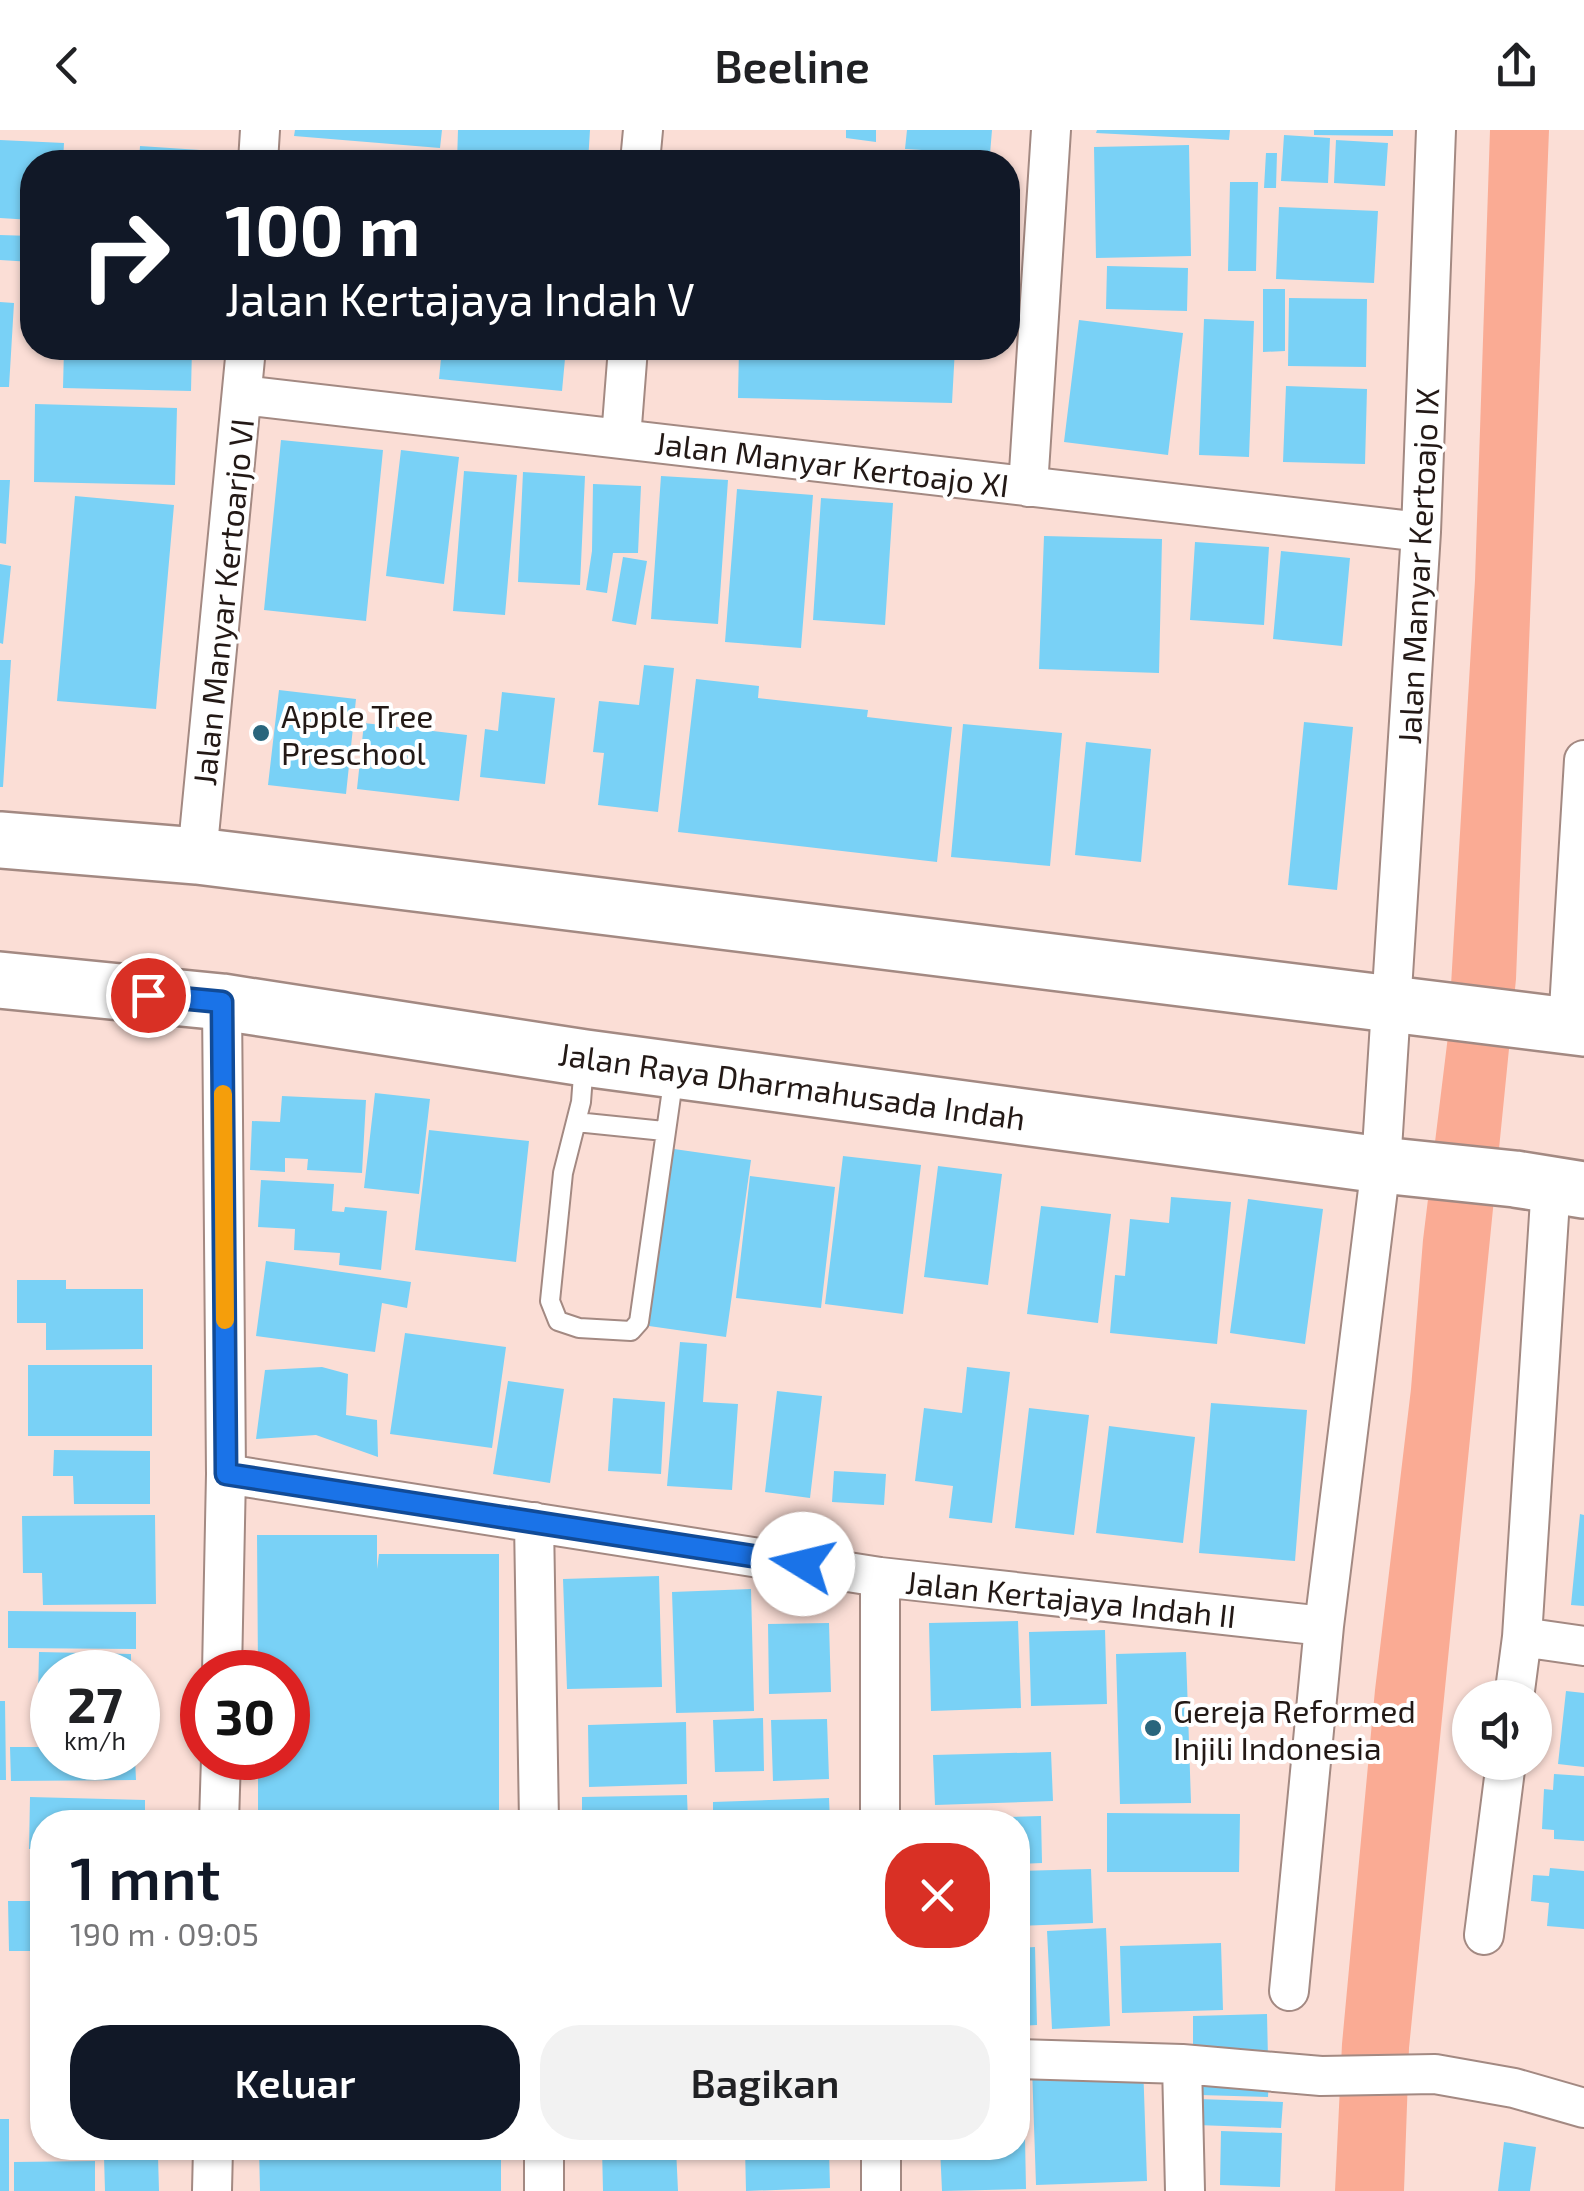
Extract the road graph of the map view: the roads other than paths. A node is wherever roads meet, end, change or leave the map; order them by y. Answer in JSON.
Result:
{"nodes":[{"id":1,"x":1051,"y":130,"type":"edge"},
{"id":2,"x":1436,"y":130,"type":"edge"},
{"id":3,"x":245,"y":360,"type":"edge"},
{"id":4,"x":627,"y":360,"type":"edge"},
{"id":5,"x":243,"y":395,"type":"junction"},
{"id":6,"x":622,"y":438,"type":"junction"},
{"id":7,"x":1028,"y":487,"type":"junction"},
{"id":8,"x":1421,"y":532,"type":"junction"},
{"id":9,"x":1584,"y":760,"type":"edge"},
{"id":10,"x":0,"y":840,"type":"edge"},
{"id":11,"x":197,"y":856,"type":"junction"},
{"id":12,"x":0,"y":980,"type":"edge"},
{"id":13,"x":222,"y":1002,"type":"junction"},
{"id":14,"x":1404,"y":1003,"type":"junction"},
{"id":15,"x":1564,"y":1025,"type":"edge"},
{"id":16,"x":585,"y":1058,"type":"junction"},
{"id":17,"x":675,"y":1070,"type":"junction"},
{"id":18,"x":576,"y":1122,"type":"junction"},
{"id":19,"x":664,"y":1131,"type":"junction"},
{"id":20,"x":1394,"y":1167,"type":"junction"},
{"id":21,"x":1550,"y":1184,"type":"edge"},
{"id":22,"x":226,"y":1474,"type":"junction"},
{"id":23,"x":534,"y":1522,"type":"junction"},
{"id":24,"x":880,"y":1577,"type":"junction"},
{"id":25,"x":1324,"y":1626,"type":"junction"},
{"id":26,"x":1522,"y":1637,"type":"junction"},
{"id":27,"x":1584,"y":1646,"type":"edge"},
{"id":28,"x":222,"y":1650,"type":"edge"},
{"id":29,"x":1516,"y":1680,"type":"edge"},
{"id":30,"x":221,"y":1780,"type":"edge"},
{"id":31,"x":1504,"y":1780,"type":"edge"},
{"id":32,"x":220,"y":1810,"type":"edge"},
{"id":33,"x":539,"y":1810,"type":"edge"},
{"id":34,"x":880,"y":1810,"type":"edge"},
{"id":35,"x":1484,"y":1934,"type":"dead end"},
{"id":36,"x":1289,"y":1991,"type":"dead end"},
{"id":37,"x":1030,"y":2059,"type":"edge"},
{"id":38,"x":1182,"y":2064,"type":"junction"},
{"id":39,"x":1584,"y":2108,"type":"edge"},
{"id":40,"x":213,"y":2160,"type":"edge"},
{"id":41,"x":544,"y":2160,"type":"edge"},
{"id":42,"x":881,"y":2160,"type":"edge"},
{"id":43,"x":212,"y":2191,"type":"edge"},
{"id":44,"x":544,"y":2191,"type":"edge"},
{"id":45,"x":881,"y":2191,"type":"edge"},
{"id":46,"x":1186,"y":2191,"type":"edge"}],
"edges":[{"from":1,"to":7,"type":"street"},
{"from":2,"to":8,"type":"street","name":"Jalan Manyar Kertoajo IX"},
{"from":3,"to":5,"type":"street","name":"Jalan Manyar Kertoarjo VI"},
{"from":4,"to":6,"type":"street"},
{"from":5,"to":6,"type":"street","name":"Jalan Manyar Kertoajo XI"},
{"from":5,"to":11,"type":"street","name":"Jalan Manyar Kertoarjo VI"},
{"from":6,"to":7,"type":"street","name":"Jalan Manyar Kertoajo XI"},
{"from":7,"to":8,"type":"street","name":"Jalan Manyar Kertoajo XI"},
{"from":8,"to":14,"type":"street","name":"Jalan Manyar Kertoajo IX"},
{"from":9,"to":15,"type":"street"},
{"from":10,"to":11,"type":"main road"},
{"from":11,"to":14,"type":"main road"},
{"from":12,"to":13,"type":"main road","name":"Jalan Raya Dharmahusada Indah"},
{"from":13,"to":16,"type":"main road","name":"Jalan Raya Dharmahusada Indah"},
{"from":13,"to":22,"type":"street"},
{"from":14,"to":15,"type":"main road"},
{"from":14,"to":20,"type":"street"},
{"from":16,"to":17,"type":"main road","name":"Jalan Raya Dharmahusada Indah"},
{"from":16,"to":18,"type":"lane"},
{"from":17,"to":19,"type":"lane"},
{"from":17,"to":20,"type":"main road","name":"Jalan Raya Dharmahusada Indah"},
{"from":18,"to":19,"type":"lane"},
{"from":18,"to":19,"type":"lane"},
{"from":20,"to":21,"type":"main road","name":"Jalan Raya Dharmahusada Indah"},
{"from":20,"to":25,"type":"street"},
{"from":21,"to":26,"type":"street"},
{"from":22,"to":23,"type":"street","name":"Jalan Kertajaya Indah II"},
{"from":22,"to":28,"type":"street"},
{"from":23,"to":24,"type":"street","name":"Jalan Kertajaya Indah II"},
{"from":23,"to":33,"type":"street"},
{"from":24,"to":25,"type":"street","name":"Jalan Kertajaya Indah II"},
{"from":24,"to":34,"type":"street"},
{"from":25,"to":36,"type":"street"},
{"from":26,"to":27,"type":"street"},
{"from":26,"to":29,"type":"street"},
{"from":30,"to":32,"type":"street"},
{"from":31,"to":35,"type":"street"},
{"from":37,"to":38,"type":"street"},
{"from":38,"to":39,"type":"street"},
{"from":38,"to":46,"type":"street"},
{"from":40,"to":43,"type":"street"},
{"from":41,"to":44,"type":"street"},
{"from":42,"to":45,"type":"street"}]}
